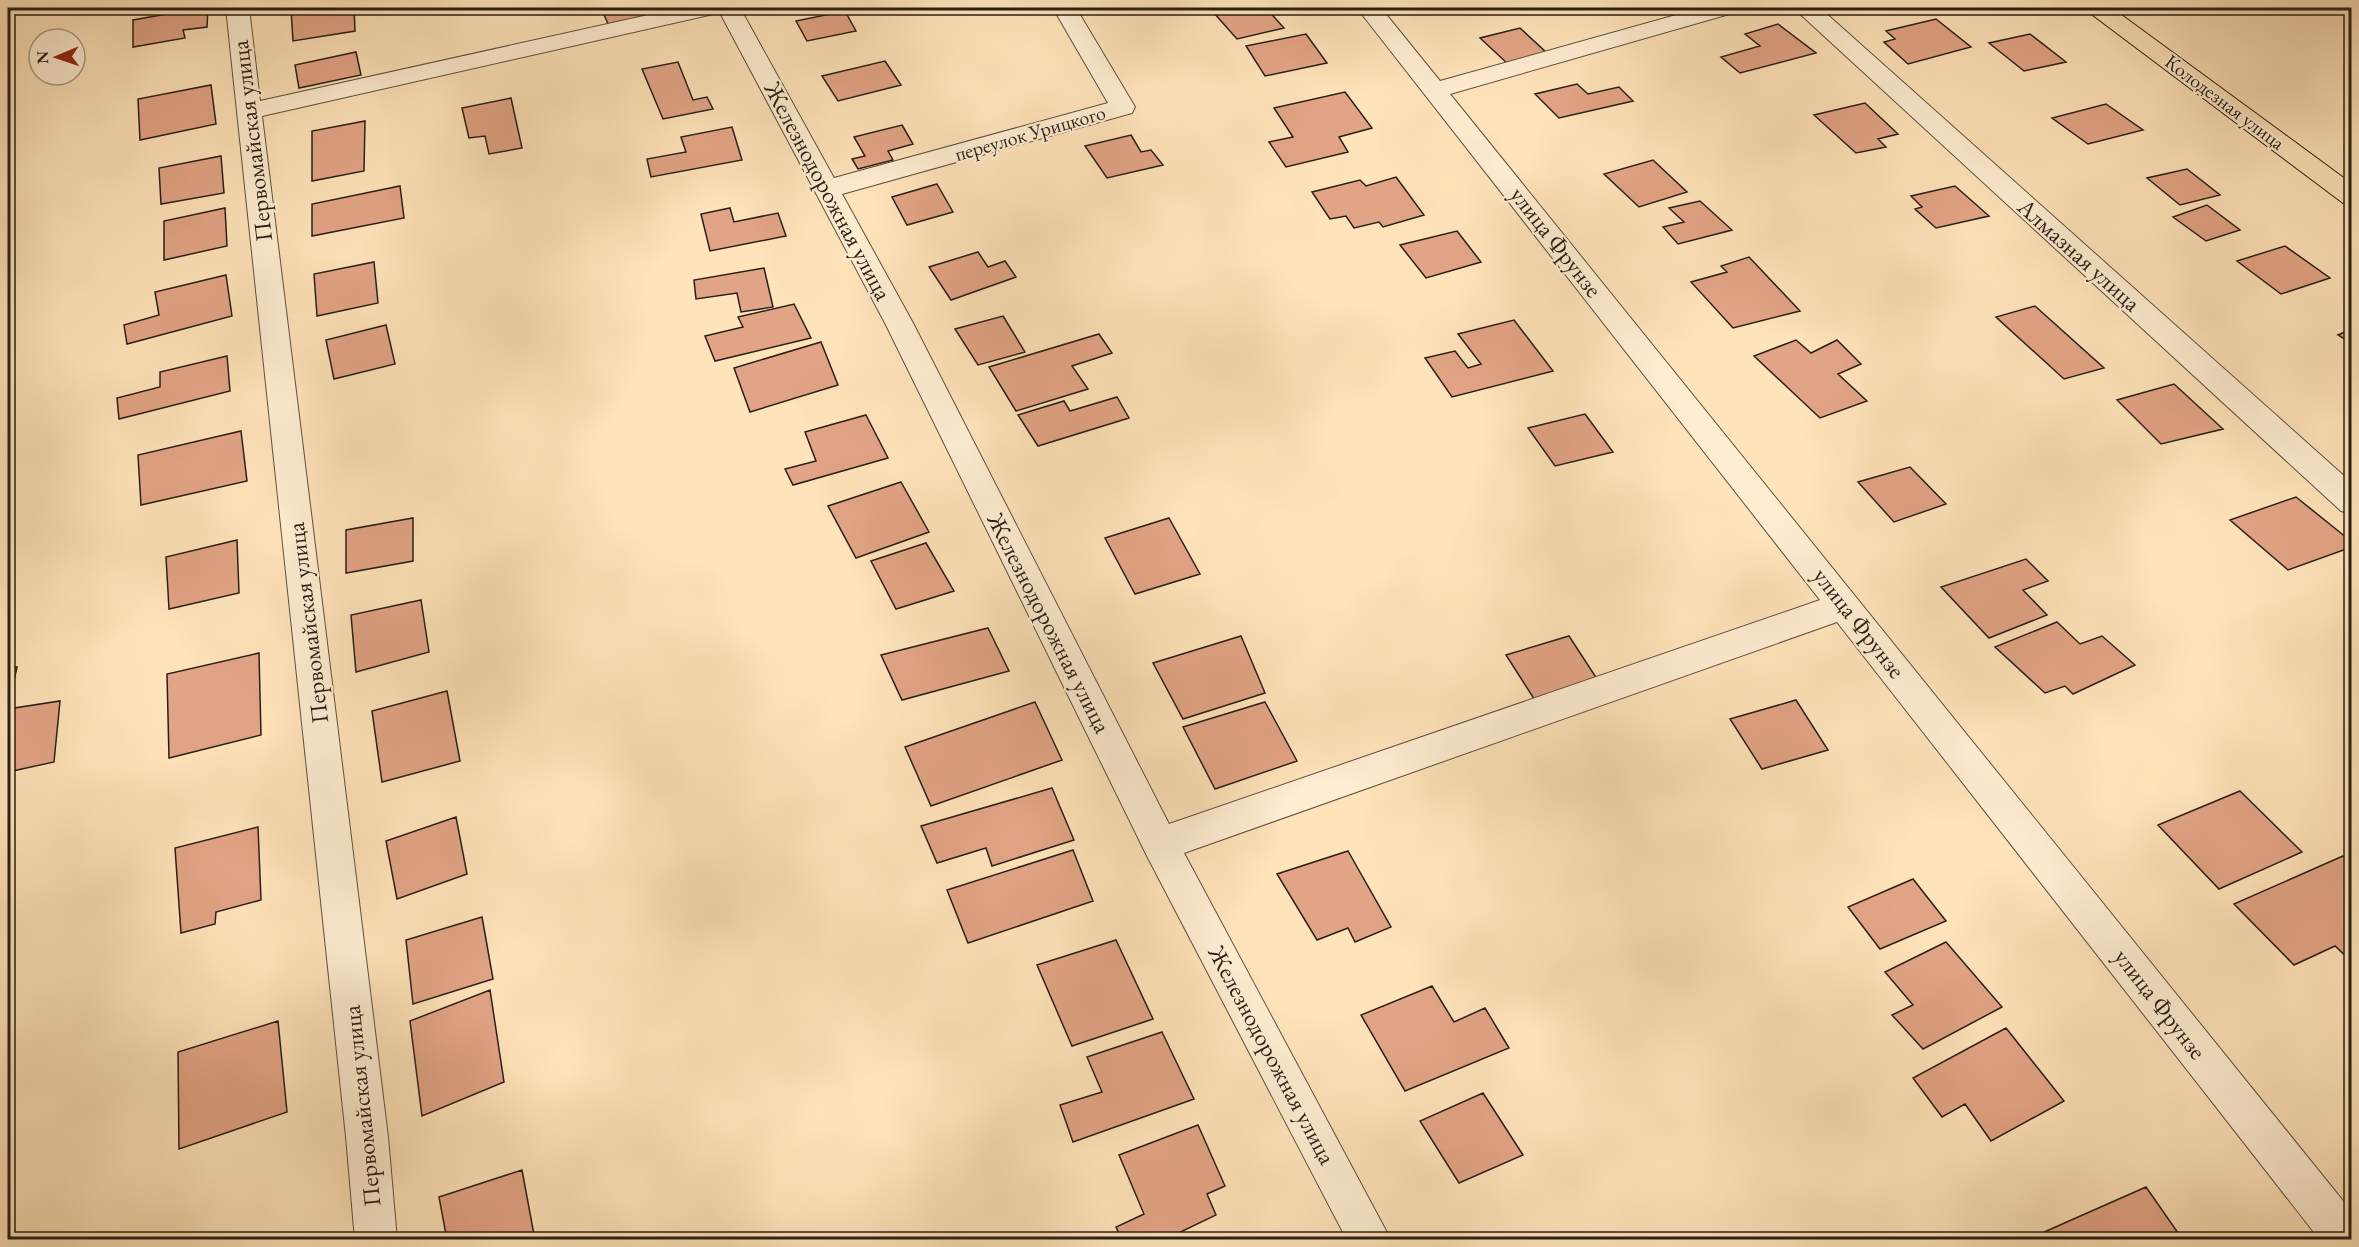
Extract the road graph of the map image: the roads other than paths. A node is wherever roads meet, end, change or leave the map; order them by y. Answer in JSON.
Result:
{"nodes":[{"id":1,"x":237,"y":8,"type":"edge"},
{"id":2,"x":709,"y":8,"type":"edge"},
{"id":3,"x":729,"y":8,"type":"edge"},
{"id":4,"x":1065,"y":8,"type":"edge"},
{"id":5,"x":1369,"y":8,"type":"edge"},
{"id":6,"x":1725,"y":8,"type":"edge"},
{"id":7,"x":1807,"y":8,"type":"edge"},
{"id":8,"x":2098,"y":8,"type":"edge"},
{"id":9,"x":1435,"y":90,"type":"junction"},
{"id":10,"x":249,"y":111,"type":"junction"},
{"id":11,"x":827,"y":189,"type":"junction"},
{"id":12,"x":2352,"y":197,"type":"edge"},
{"id":13,"x":2352,"y":502,"type":"edge"},
{"id":14,"x":1845,"y":605,"type":"junction"},
{"id":15,"x":1160,"y":844,"type":"junction"},
{"id":16,"x":376,"y":1239,"type":"edge"},
{"id":17,"x":1370,"y":1239,"type":"edge"},
{"id":18,"x":2347,"y":1239,"type":"edge"}],
"edges":[{"from":1,"to":10,"type":"street","name":"Первомайская улица"},
{"from":2,"to":10,"type":"street"},
{"from":3,"to":11,"type":"street","name":"Железнодорожная улица"},
{"from":4,"to":11,"type":"street","name":"переулок Урицкого"},
{"from":5,"to":9,"type":"street","name":"улица Фрунзе"},
{"from":6,"to":9,"type":"street"},
{"from":7,"to":13,"type":"street","name":"Алмазная улица"},
{"from":8,"to":12,"type":"main road","name":"Колодезная улица"},
{"from":9,"to":14,"type":"street","name":"улица Фрунзе"},
{"from":10,"to":16,"type":"street","name":"Первомайская улица"},
{"from":11,"to":15,"type":"street","name":"Железнодорожная улица"},
{"from":14,"to":15,"type":"street"},
{"from":14,"to":18,"type":"street","name":"улица Фрунзе"},
{"from":15,"to":17,"type":"street","name":"Железнодорожная улица"}]}
